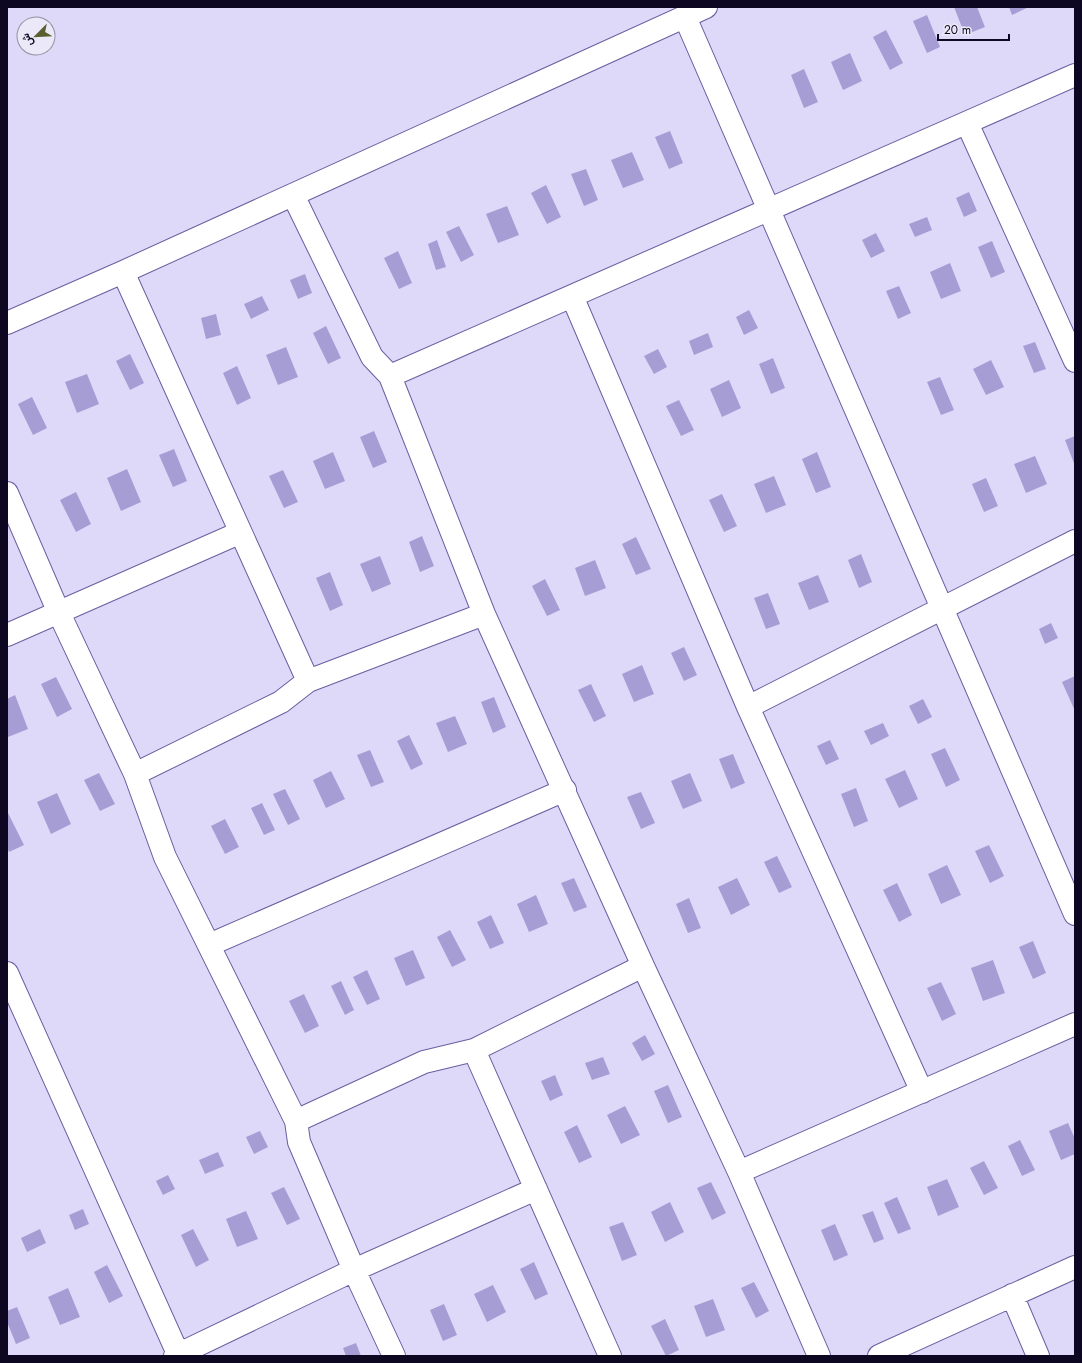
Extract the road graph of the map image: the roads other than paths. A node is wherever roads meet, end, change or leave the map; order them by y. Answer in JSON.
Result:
{"nodes":[{"id":1,"x":706,"y":7,"type":"edge"},
{"id":2,"x":685,"y":16,"type":"junction"},
{"id":3,"x":1075,"y":75,"type":"edge"},
{"id":4,"x":967,"y":123,"type":"junction"},
{"id":5,"x":293,"y":194,"type":"junction"},
{"id":6,"x":769,"y":209,"type":"junction"},
{"id":7,"x":123,"y":272,"type":"junction"},
{"id":8,"x":572,"y":296,"type":"junction"},
{"id":9,"x":7,"y":323,"type":"edge"},
{"id":10,"x":1075,"y":361,"type":"edge"},
{"id":11,"x":390,"y":376,"type":"junction"},
{"id":12,"x":7,"y":493,"type":"edge"},
{"id":13,"x":239,"y":533,"type":"junction"},
{"id":14,"x":1075,"y":541,"type":"edge"},
{"id":15,"x":942,"y":608,"type":"junction"},
{"id":16,"x":59,"y":613,"type":"junction"},
{"id":17,"x":484,"y":614,"type":"junction"},
{"id":18,"x":7,"y":635,"type":"edge"},
{"id":19,"x":308,"y":681,"type":"junction"},
{"id":20,"x":748,"y":707,"type":"junction"},
{"id":21,"x":135,"y":774,"type":"junction"},
{"id":22,"x":565,"y":790,"type":"junction"},
{"id":23,"x":1075,"y":914,"type":"edge"},
{"id":24,"x":209,"y":945,"type":"junction"},
{"id":25,"x":643,"y":966,"type":"junction"},
{"id":26,"x":7,"y":973,"type":"edge"},
{"id":27,"x":1075,"y":1024,"type":"edge"},
{"id":28,"x":474,"y":1050,"type":"junction"},
{"id":29,"x":922,"y":1092,"type":"junction"},
{"id":30,"x":296,"y":1120,"type":"junction"},
{"id":31,"x":739,"y":1172,"type":"junction"},
{"id":32,"x":536,"y":1189,"type":"junction"},
{"id":33,"x":1075,"y":1267,"type":"edge"},
{"id":34,"x":354,"y":1270,"type":"junction"},
{"id":35,"x":1012,"y":1295,"type":"junction"},
{"id":36,"x":177,"y":1356,"type":"edge"},
{"id":37,"x":394,"y":1356,"type":"edge"},
{"id":38,"x":610,"y":1356,"type":"edge"},
{"id":39,"x":820,"y":1356,"type":"edge"},
{"id":40,"x":879,"y":1356,"type":"edge"},
{"id":41,"x":1038,"y":1356,"type":"edge"}],
"edges":[{"from":1,"to":2,"type":"street"},
{"from":2,"to":5,"type":"street"},
{"from":2,"to":6,"type":"street"},
{"from":3,"to":4,"type":"street"},
{"from":4,"to":6,"type":"street"},
{"from":4,"to":10,"type":"street"},
{"from":5,"to":7,"type":"street"},
{"from":5,"to":11,"type":"street"},
{"from":6,"to":8,"type":"street"},
{"from":6,"to":15,"type":"street"},
{"from":7,"to":9,"type":"street"},
{"from":7,"to":13,"type":"street"},
{"from":8,"to":11,"type":"street"},
{"from":8,"to":20,"type":"street"},
{"from":11,"to":17,"type":"street"},
{"from":12,"to":16,"type":"street"},
{"from":13,"to":16,"type":"street"},
{"from":13,"to":19,"type":"street"},
{"from":14,"to":15,"type":"street"},
{"from":15,"to":20,"type":"street"},
{"from":15,"to":23,"type":"street"},
{"from":16,"to":18,"type":"street"},
{"from":16,"to":21,"type":"street"},
{"from":17,"to":19,"type":"street"},
{"from":17,"to":22,"type":"street"},
{"from":19,"to":21,"type":"street"},
{"from":20,"to":29,"type":"street"},
{"from":21,"to":24,"type":"street"},
{"from":22,"to":24,"type":"street"},
{"from":22,"to":25,"type":"street"},
{"from":24,"to":30,"type":"street"},
{"from":25,"to":28,"type":"street"},
{"from":25,"to":31,"type":"street"},
{"from":26,"to":36,"type":"street"},
{"from":27,"to":29,"type":"street"},
{"from":28,"to":30,"type":"street"},
{"from":28,"to":32,"type":"street"},
{"from":29,"to":31,"type":"street"},
{"from":30,"to":34,"type":"street"},
{"from":31,"to":39,"type":"street"},
{"from":32,"to":34,"type":"street"},
{"from":32,"to":38,"type":"street"},
{"from":33,"to":35,"type":"street"},
{"from":34,"to":36,"type":"street"},
{"from":34,"to":37,"type":"street"},
{"from":35,"to":40,"type":"street"},
{"from":35,"to":41,"type":"street"}]}
